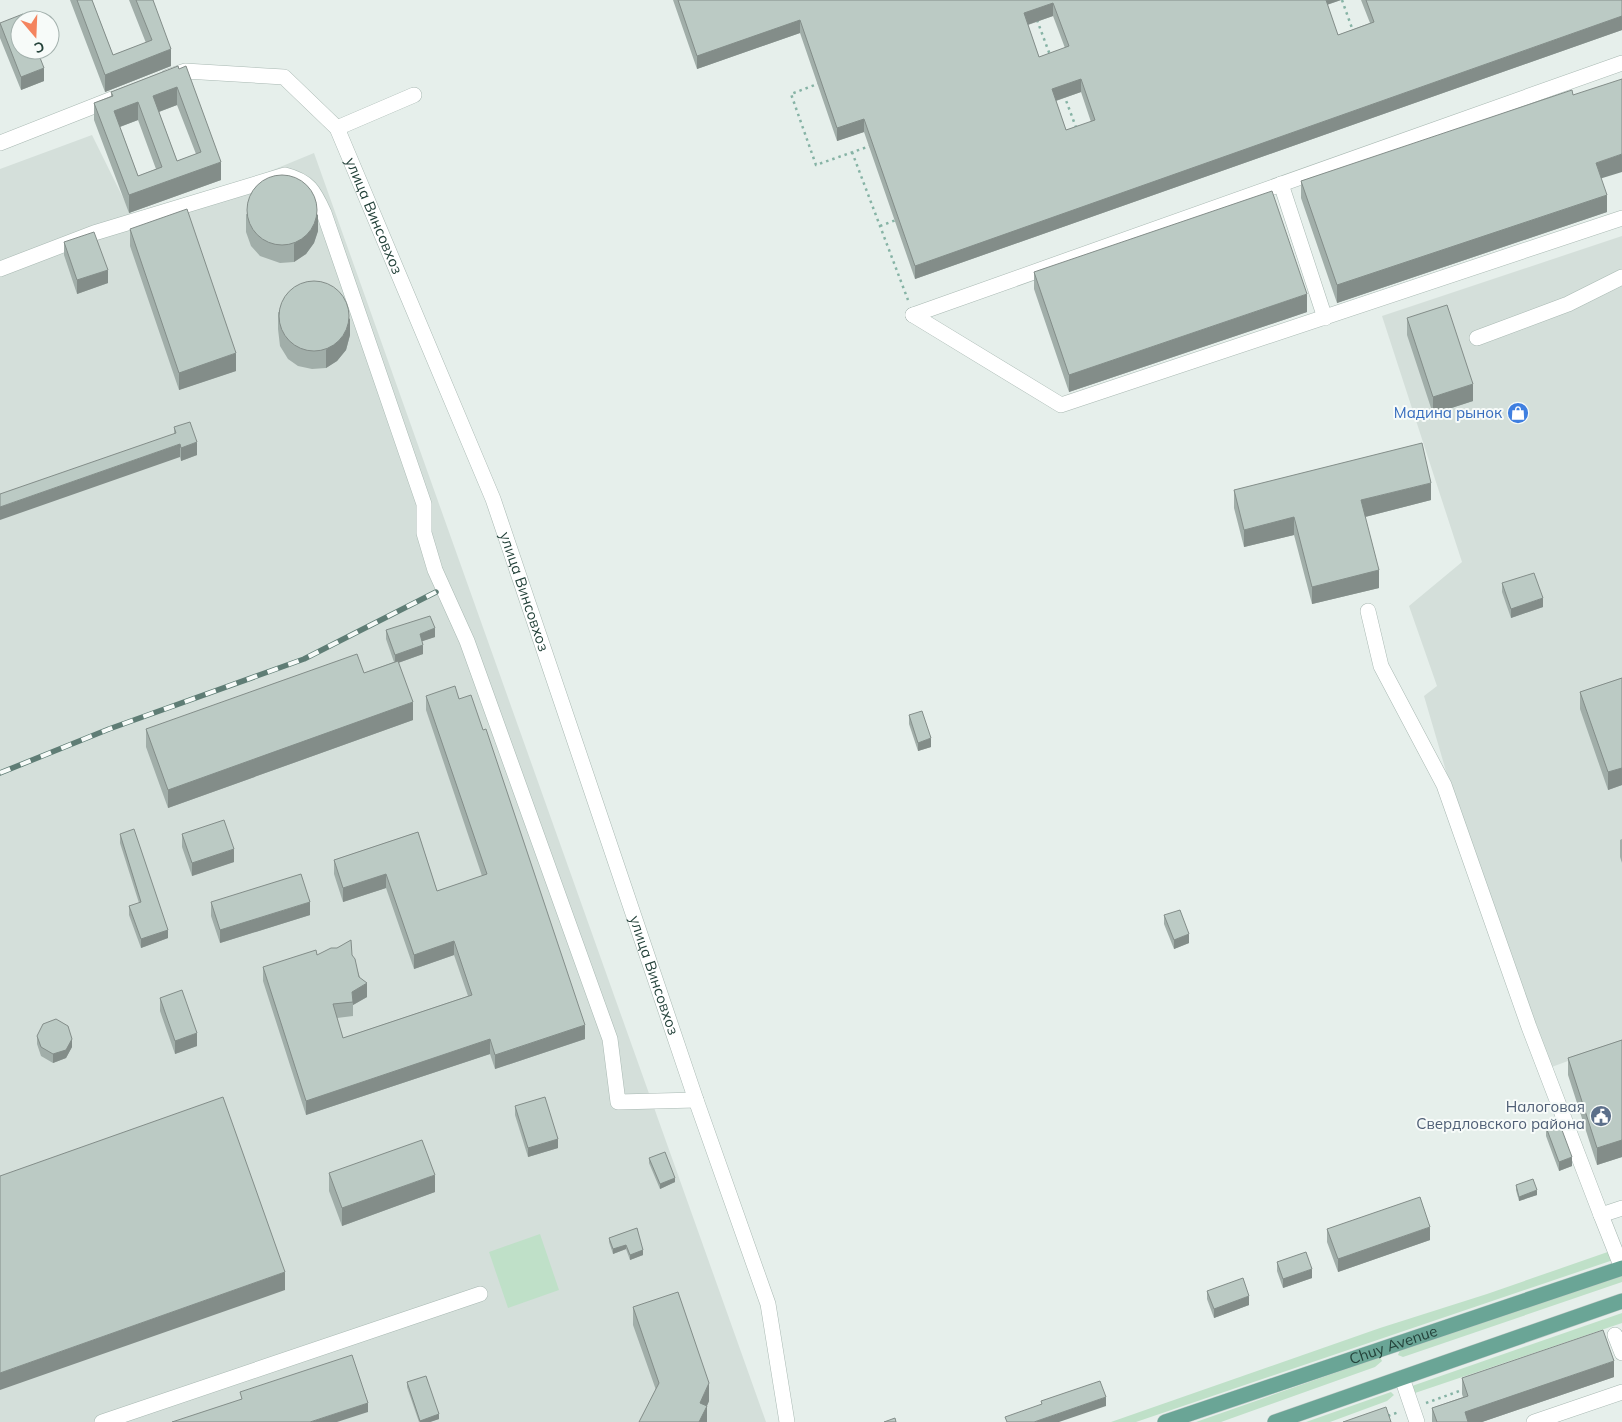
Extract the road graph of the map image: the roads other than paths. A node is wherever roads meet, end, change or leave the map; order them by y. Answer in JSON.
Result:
{"nodes":[{"id":1,"x":1622,"y":64,"type":"edge"},
{"id":2,"x":157,"y":81,"type":"edge"},
{"id":3,"x":129,"y":92,"type":"edge"},
{"id":4,"x":414,"y":95,"type":"dead end"},
{"id":5,"x":337,"y":128,"type":"junction"},
{"id":6,"x":0,"y":143,"type":"edge"},
{"id":7,"x":1281,"y":184,"type":"junction"},
{"id":8,"x":1622,"y":218,"type":"edge"},
{"id":9,"x":0,"y":269,"type":"edge"},
{"id":10,"x":1621,"y":279,"type":"edge"},
{"id":11,"x":1325,"y":318,"type":"junction"},
{"id":12,"x":1477,"y":338,"type":"dead end"},
{"id":13,"x":1368,"y":612,"type":"dead end"},
{"id":14,"x":696,"y":1100,"type":"junction"},
{"id":15,"x":1622,"y":1208,"type":"edge"},
{"id":16,"x":1601,"y":1215,"type":"junction"},
{"id":17,"x":1622,"y":1268,"type":"edge"},
{"id":18,"x":480,"y":1294,"type":"dead end"},
{"id":19,"x":1622,"y":1301,"type":"edge"},
{"id":20,"x":1616,"y":1335,"type":"dead end"},
{"id":21,"x":1622,"y":1353,"type":"edge"},
{"id":22,"x":1402,"y":1378,"type":"junction"},
{"id":23,"x":1622,"y":1392,"type":"edge"},
{"id":24,"x":1415,"y":1415,"type":"edge"},
{"id":25,"x":102,"y":1422,"type":"edge"},
{"id":26,"x":787,"y":1422,"type":"edge"},
{"id":27,"x":1165,"y":1422,"type":"edge"},
{"id":28,"x":1275,"y":1422,"type":"edge"},
{"id":29,"x":1534,"y":1422,"type":"edge"}],
"edges":[{"from":1,"to":7,"type":"street"},
{"from":2,"to":5,"type":"street","name":"улица Винсовхоз"},
{"from":3,"to":6,"type":"street"},
{"from":4,"to":5,"type":"street"},
{"from":5,"to":14,"type":"street","name":"улица Винсовхоз"},
{"from":7,"to":11,"type":"street"},
{"from":7,"to":11,"type":"street"},
{"from":8,"to":11,"type":"street"},
{"from":9,"to":14,"type":"street"},
{"from":10,"to":12,"type":"street"},
{"from":13,"to":16,"type":"street"},
{"from":14,"to":26,"type":"street","name":"улица Винсовхоз"},
{"from":15,"to":16,"type":"street"},
{"from":16,"to":17,"type":"street"},
{"from":17,"to":27,"type":"main road","name":"Chuy Avenue"},
{"from":18,"to":25,"type":"street"},
{"from":19,"to":22,"type":"main road"},
{"from":20,"to":21,"type":"street"},
{"from":22,"to":24,"type":"street"},
{"from":22,"to":28,"type":"main road"},
{"from":23,"to":29,"type":"street"}]}
